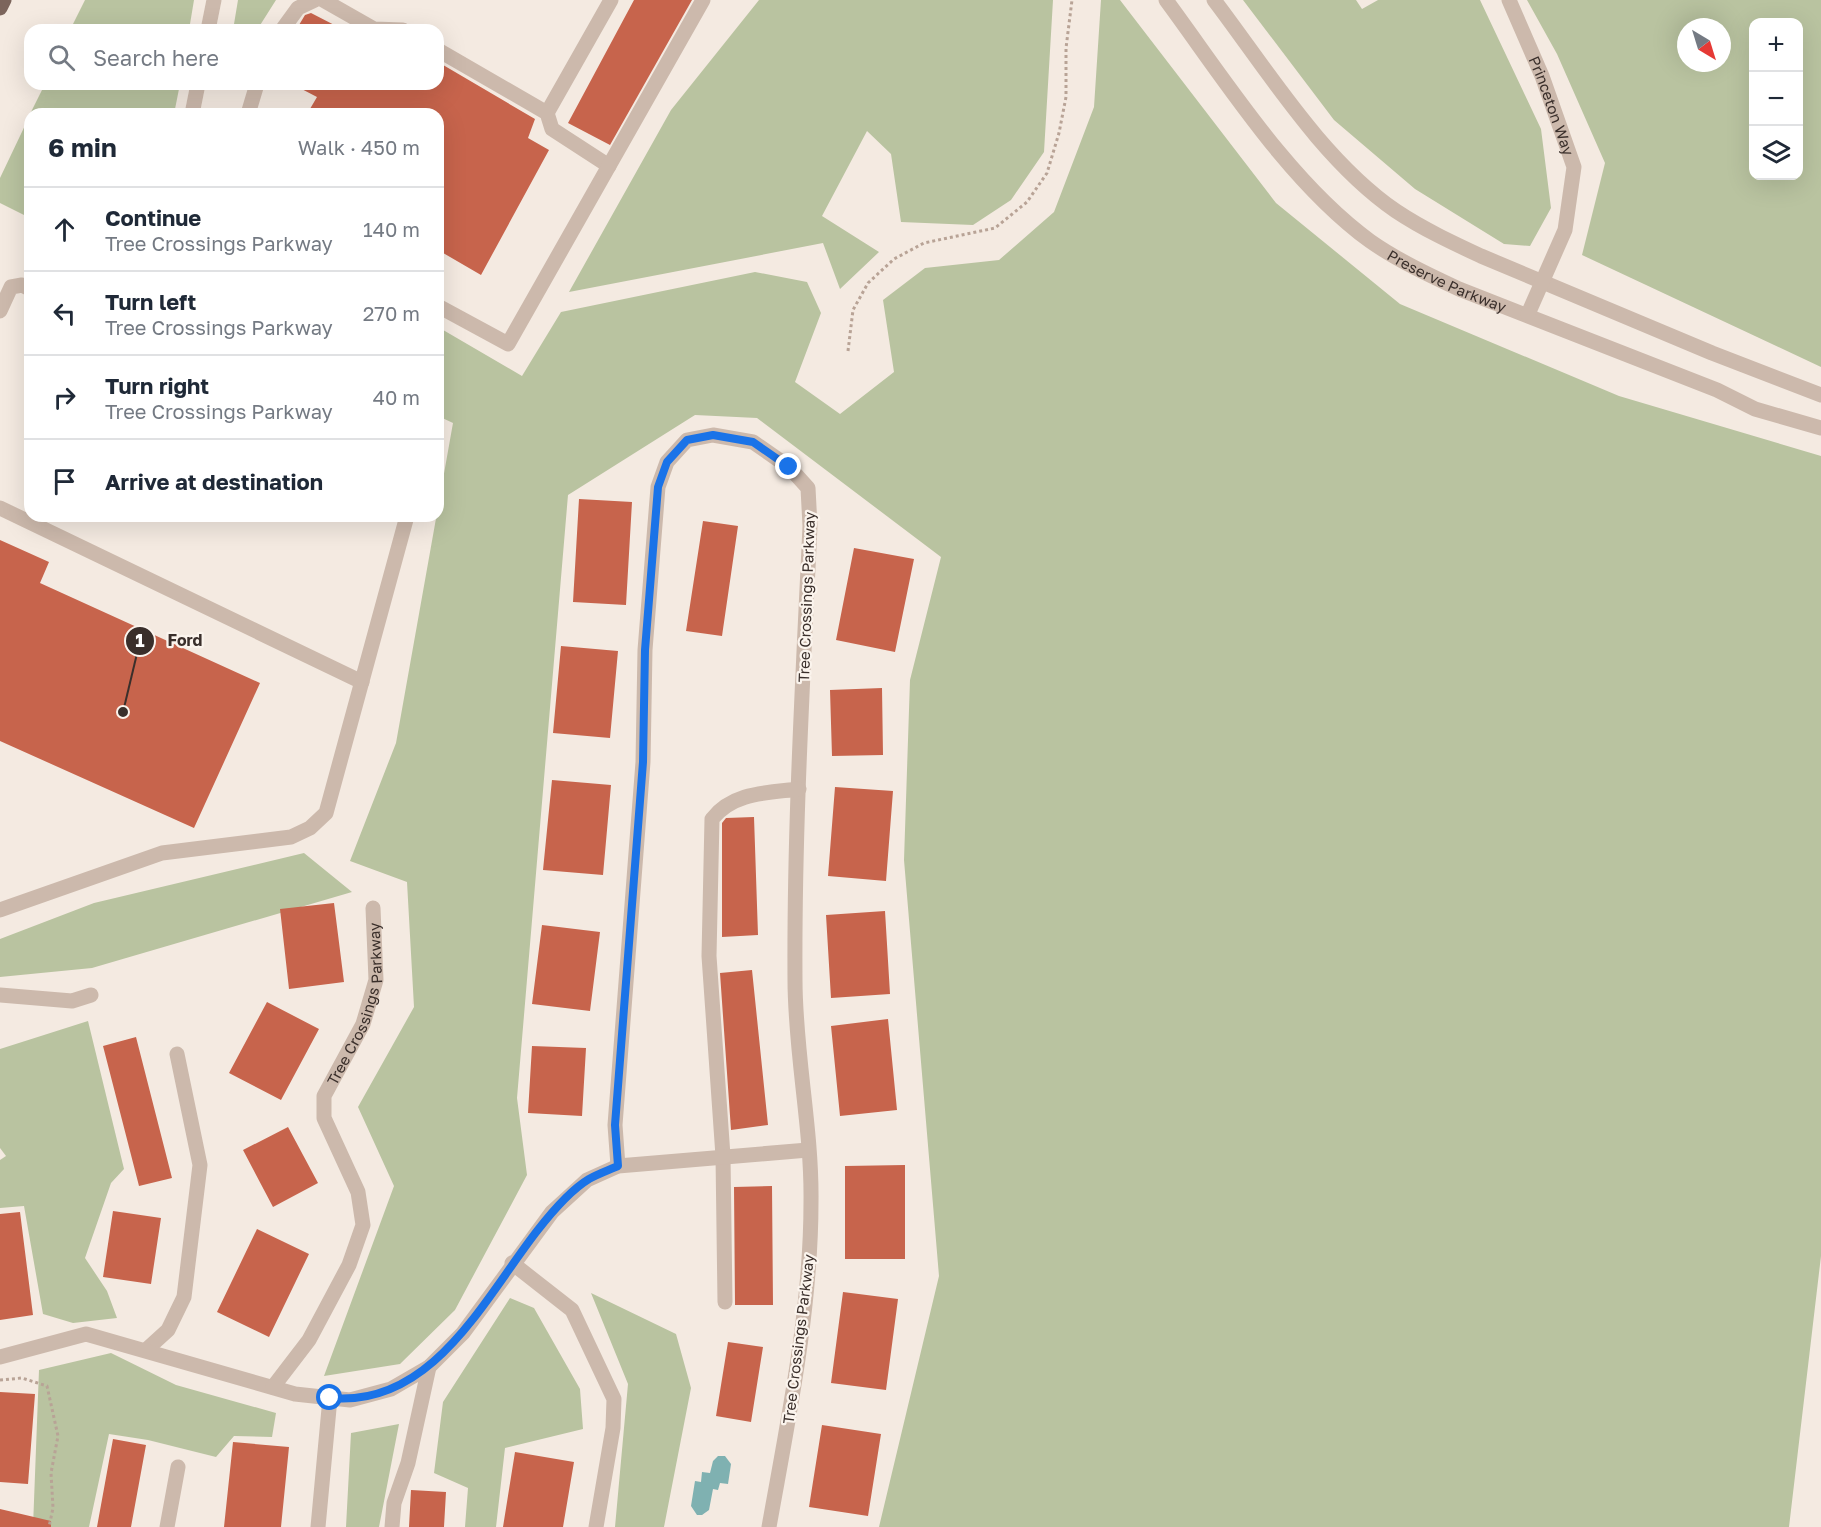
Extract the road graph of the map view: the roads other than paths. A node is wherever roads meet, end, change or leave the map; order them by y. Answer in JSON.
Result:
{"nodes":[{"id":1,"x":4,"y":0,"type":"edge"},
{"id":2,"x":214,"y":0,"type":"edge"},
{"id":3,"x":315,"y":0,"type":"edge"},
{"id":4,"x":323,"y":0,"type":"edge"},
{"id":5,"x":611,"y":0,"type":"edge"},
{"id":6,"x":703,"y":0,"type":"edge"},
{"id":7,"x":1166,"y":0,"type":"edge"},
{"id":8,"x":1214,"y":0,"type":"edge"},
{"id":9,"x":1509,"y":0,"type":"edge"},
{"id":10,"x":0,"y":8,"type":"edge"},
{"id":11,"x":209,"y":24,"type":"edge"},
{"id":12,"x":286,"y":24,"type":"edge"},
{"id":13,"x":365,"y":24,"type":"edge"},
{"id":14,"x":444,"y":53,"type":"edge"},
{"id":15,"x":197,"y":90,"type":"edge"},
{"id":16,"x":255,"y":90,"type":"edge"},
{"id":17,"x":193,"y":108,"type":"edge"},
{"id":18,"x":250,"y":108,"type":"edge"},
{"id":19,"x":547,"y":113,"type":"junction"},
{"id":20,"x":609,"y":166,"type":"junction"},
{"id":21,"x":1542,"y":282,"type":"junction"},
{"id":22,"x":24,"y":286,"type":"edge"},
{"id":23,"x":444,"y":309,"type":"edge"},
{"id":24,"x":0,"y":310,"type":"edge"},
{"id":25,"x":1528,"y":314,"type":"junction"},
{"id":26,"x":1821,"y":394,"type":"edge"},
{"id":27,"x":1821,"y":428,"type":"edge"},
{"id":28,"x":0,"y":508,"type":"edge"},
{"id":29,"x":24,"y":520,"type":"edge"},
{"id":30,"x":29,"y":522,"type":"edge"},
{"id":31,"x":405,"y":522,"type":"edge"},
{"id":32,"x":362,"y":682,"type":"junction"},
{"id":33,"x":799,"y":789,"type":"junction"},
{"id":34,"x":373,"y":908,"type":"dead end"},
{"id":35,"x":0,"y":910,"type":"edge"},
{"id":36,"x":0,"y":994,"type":"edge"},
{"id":37,"x":91,"y":995,"type":"dead end"},
{"id":38,"x":177,"y":1054,"type":"dead end"},
{"id":39,"x":808,"y":1150,"type":"junction"},
{"id":40,"x":723,"y":1156,"type":"junction"},
{"id":41,"x":618,"y":1166,"type":"junction"},
{"id":42,"x":512,"y":1263,"type":"junction"},
{"id":43,"x":725,"y":1302,"type":"dead end"},
{"id":44,"x":146,"y":1350,"type":"junction"},
{"id":45,"x":0,"y":1357,"type":"edge"},
{"id":46,"x":429,"y":1367,"type":"junction"},
{"id":47,"x":273,"y":1387,"type":"junction"},
{"id":48,"x":330,"y":1398,"type":"junction"},
{"id":49,"x":178,"y":1467,"type":"dead end"},
{"id":50,"x":167,"y":1527,"type":"edge"},
{"id":51,"x":318,"y":1527,"type":"edge"},
{"id":52,"x":392,"y":1527,"type":"edge"},
{"id":53,"x":596,"y":1527,"type":"edge"},
{"id":54,"x":769,"y":1527,"type":"edge"}],
"edges":[{"from":1,"to":10,"type":"main road"},
{"from":2,"to":11,"type":"street"},
{"from":3,"to":12,"type":"street"},
{"from":4,"to":13,"type":"street"},
{"from":5,"to":19,"type":"street"},
{"from":6,"to":20,"type":"street"},
{"from":7,"to":25,"type":"street","name":"Preserve Parkway"},
{"from":8,"to":21,"type":"street"},
{"from":9,"to":21,"type":"street","name":"Princeton Way"},
{"from":14,"to":19,"type":"street"},
{"from":15,"to":17,"type":"street"},
{"from":16,"to":18,"type":"street"},
{"from":19,"to":20,"type":"street"},
{"from":20,"to":23,"type":"street"},
{"from":21,"to":25,"type":"street","name":"Princeton Way"},
{"from":21,"to":26,"type":"street"},
{"from":22,"to":24,"type":"street"},
{"from":25,"to":27,"type":"street","name":"Preserve Parkway"},
{"from":28,"to":29,"type":"street"},
{"from":30,"to":32,"type":"street"},
{"from":31,"to":32,"type":"street"},
{"from":32,"to":35,"type":"street"},
{"from":33,"to":39,"type":"street","name":"Tree Crossings Parkway"},
{"from":33,"to":40,"type":"street"},
{"from":33,"to":41,"type":"street","name":"Tree Crossings Parkway"},
{"from":34,"to":47,"type":"street","name":"Tree Crossings Parkway"},
{"from":36,"to":37,"type":"street"},
{"from":38,"to":44,"type":"street"},
{"from":39,"to":40,"type":"street"},
{"from":39,"to":54,"type":"street","name":"Tree Crossings Parkway"},
{"from":40,"to":41,"type":"street"},
{"from":40,"to":43,"type":"street"},
{"from":41,"to":42,"type":"street"},
{"from":42,"to":46,"type":"street"},
{"from":42,"to":53,"type":"street"},
{"from":44,"to":45,"type":"street"},
{"from":44,"to":47,"type":"street"},
{"from":46,"to":48,"type":"street"},
{"from":46,"to":52,"type":"street"},
{"from":47,"to":48,"type":"street"},
{"from":48,"to":51,"type":"street"},
{"from":49,"to":50,"type":"street"}]}
